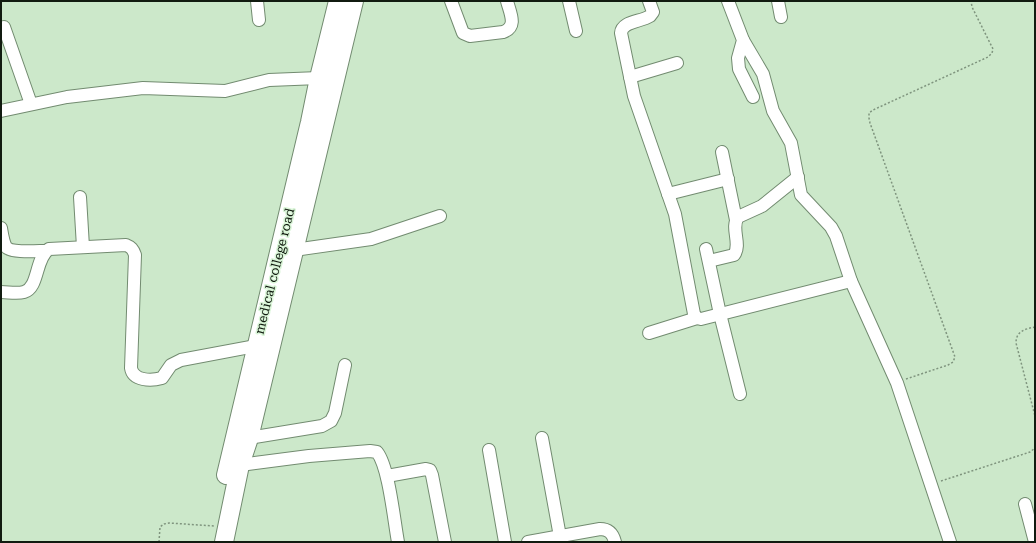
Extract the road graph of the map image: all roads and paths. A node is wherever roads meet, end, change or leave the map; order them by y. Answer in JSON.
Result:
{"nodes":[{"id":1,"x":257,"y":1,"type":"edge"},
{"id":2,"x":338,"y":1,"type":"edge"},
{"id":3,"x":354,"y":1,"type":"edge"},
{"id":4,"x":451,"y":1,"type":"edge"},
{"id":5,"x":507,"y":1,"type":"edge"},
{"id":6,"x":569,"y":1,"type":"edge"},
{"id":7,"x":650,"y":1,"type":"edge"},
{"id":8,"x":778,"y":1,"type":"edge"},
{"id":9,"x":971,"y":1,"type":"edge"},
{"id":10,"x":732,"y":3,"type":"edge"},
{"id":11,"x":781,"y":17,"type":"dead end"},
{"id":12,"x":259,"y":20,"type":"dead end"},
{"id":13,"x":4,"y":27,"type":"dead end"},
{"id":14,"x":576,"y":31,"type":"dead end"},
{"id":15,"x":743,"y":40,"type":"junction"},
{"id":16,"x":678,"y":63,"type":"dead end"},
{"id":17,"x":630,"y":77,"type":"junction"},
{"id":18,"x":319,"y":78,"type":"junction"},
{"id":19,"x":753,"y":97,"type":"dead end"},
{"id":20,"x":31,"y":104,"type":"junction"},
{"id":21,"x":1,"y":111,"type":"edge"},
{"id":22,"x":722,"y":152,"type":"dead end"},
{"id":23,"x":798,"y":177,"type":"junction"},
{"id":24,"x":728,"y":179,"type":"junction"},
{"id":25,"x":668,"y":194,"type":"junction"},
{"id":26,"x":80,"y":197,"type":"dead end"},
{"id":27,"x":440,"y":216,"type":"dead end"},
{"id":28,"x":736,"y":220,"type":"junction"},
{"id":29,"x":1,"y":228,"type":"edge"},
{"id":30,"x":83,"y":246,"type":"junction"},
{"id":31,"x":706,"y":249,"type":"dead end"},
{"id":32,"x":294,"y":250,"type":"junction"},
{"id":33,"x":45,"y":251,"type":"junction"},
{"id":34,"x":709,"y":261,"type":"junction"},
{"id":35,"x":851,"y":281,"type":"junction"},
{"id":36,"x":1,"y":292,"type":"edge"},
{"id":37,"x":720,"y":314,"type":"junction"},
{"id":38,"x":697,"y":318,"type":"junction"},
{"id":39,"x":1035,"y":327,"type":"edge"},
{"id":40,"x":649,"y":333,"type":"dead end"},
{"id":41,"x":256,"y":346,"type":"junction"},
{"id":42,"x":345,"y":365,"type":"dead end"},
{"id":43,"x":897,"y":383,"type":"junction"},
{"id":44,"x":740,"y":394,"type":"dead end"},
{"id":45,"x":1035,"y":416,"type":"edge"},
{"id":46,"x":249,"y":438,"type":"junction"},
{"id":47,"x":542,"y":438,"type":"dead end"},
{"id":48,"x":1035,"y":448,"type":"edge"},
{"id":49,"x":489,"y":450,"type":"dead end"},
{"id":50,"x":240,"y":465,"type":"junction"},
{"id":51,"x":386,"y":476,"type":"junction"},
{"id":52,"x":932,"y":484,"type":"junction"},
{"id":53,"x":229,"y":490,"type":"junction"},
{"id":54,"x":1025,"y":504,"type":"dead end"},
{"id":55,"x":214,"y":534,"type":"edge"},
{"id":56,"x":560,"y":539,"type":"edge"},
{"id":57,"x":159,"y":542,"type":"edge"},
{"id":58,"x":224,"y":542,"type":"edge"},
{"id":59,"x":398,"y":542,"type":"edge"},
{"id":60,"x":445,"y":542,"type":"edge"},
{"id":61,"x":505,"y":542,"type":"edge"},
{"id":62,"x":528,"y":542,"type":"edge"},
{"id":63,"x":615,"y":542,"type":"edge"},
{"id":64,"x":950,"y":542,"type":"edge"},
{"id":65,"x":1035,"y":542,"type":"edge"}],
"edges":[{"from":1,"to":12,"type":"street"},
{"from":2,"to":18,"type":"highway","name":"medical college road"},
{"from":3,"to":32,"type":"highway"},
{"from":4,"to":5,"type":"street"},
{"from":6,"to":14,"type":"street"},
{"from":7,"to":17,"type":"street"},
{"from":8,"to":11,"type":"street"},
{"from":9,"to":43,"type":"path"},
{"from":10,"to":15,"type":"street"},
{"from":13,"to":20,"type":"street"},
{"from":15,"to":19,"type":"street"},
{"from":15,"to":23,"type":"street"},
{"from":16,"to":17,"type":"street"},
{"from":17,"to":25,"type":"street"},
{"from":18,"to":20,"type":"street"},
{"from":18,"to":41,"type":"highway","name":"medical college road"},
{"from":20,"to":21,"type":"street"},
{"from":22,"to":24,"type":"street"},
{"from":23,"to":28,"type":"street"},
{"from":23,"to":35,"type":"street"},
{"from":24,"to":25,"type":"street"},
{"from":24,"to":28,"type":"street"},
{"from":25,"to":38,"type":"street"},
{"from":26,"to":30,"type":"street"},
{"from":27,"to":32,"type":"street"},
{"from":28,"to":34,"type":"street"},
{"from":29,"to":33,"type":"street"},
{"from":30,"to":33,"type":"street"},
{"from":30,"to":41,"type":"street"},
{"from":31,"to":34,"type":"street"},
{"from":32,"to":46,"type":"highway"},
{"from":33,"to":36,"type":"street"},
{"from":34,"to":37,"type":"street"},
{"from":35,"to":37,"type":"street"},
{"from":35,"to":43,"type":"street"},
{"from":37,"to":38,"type":"street"},
{"from":37,"to":44,"type":"street"},
{"from":38,"to":40,"type":"street"},
{"from":39,"to":45,"type":"path"},
{"from":41,"to":53,"type":"highway","name":"medical college road"},
{"from":42,"to":46,"type":"street"},
{"from":43,"to":52,"type":"street"},
{"from":46,"to":50,"type":"highway"},
{"from":47,"to":56,"type":"street"},
{"from":48,"to":52,"type":"path"},
{"from":49,"to":61,"type":"street"},
{"from":50,"to":51,"type":"street"},
{"from":50,"to":53,"type":"highway"},
{"from":51,"to":59,"type":"street"},
{"from":51,"to":60,"type":"street"},
{"from":52,"to":64,"type":"street"},
{"from":53,"to":55,"type":"highway","name":"medical college road"},
{"from":53,"to":58,"type":"highway"},
{"from":54,"to":65,"type":"street"},
{"from":55,"to":57,"type":"path"},
{"from":56,"to":62,"type":"street"},
{"from":56,"to":63,"type":"street"}]}
